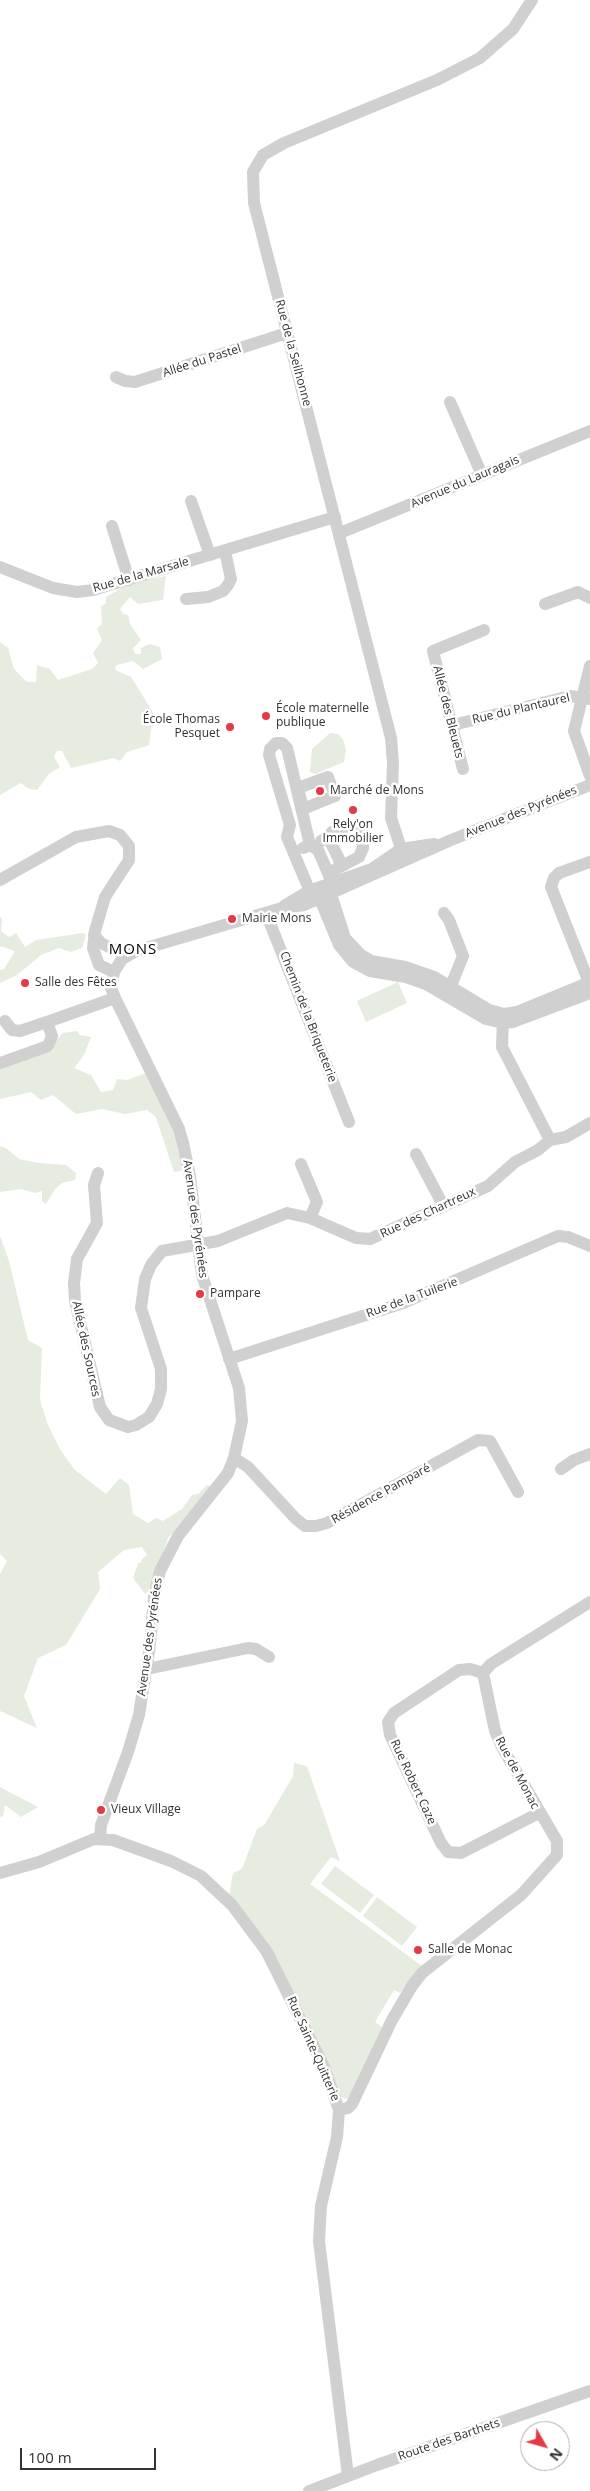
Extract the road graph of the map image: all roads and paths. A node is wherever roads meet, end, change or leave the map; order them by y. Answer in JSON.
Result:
{"nodes":[{"id":1,"x":532,"y":0,"type":"edge"},
{"id":2,"x":288,"y":333,"type":"junction"},
{"id":3,"x":116,"y":377,"type":"dead end"},
{"id":4,"x":450,"y":402,"type":"dead end"},
{"id":5,"x":590,"y":431,"type":"edge"},
{"id":6,"x":482,"y":475,"type":"junction"},
{"id":7,"x":191,"y":500,"type":"dead end"},
{"id":8,"x":335,"y":517,"type":"junction"},
{"id":9,"x":112,"y":526,"type":"dead end"},
{"id":10,"x":340,"y":533,"type":"junction"},
{"id":11,"x":225,"y":551,"type":"junction"},
{"id":12,"x":210,"y":555,"type":"junction"},
{"id":13,"x":0,"y":567,"type":"edge"},
{"id":14,"x":130,"y":580,"type":"junction"},
{"id":15,"x":590,"y":598,"type":"edge"},
{"id":16,"x":186,"y":599,"type":"dead end"},
{"id":17,"x":545,"y":604,"type":"dead end"},
{"id":18,"x":484,"y":630,"type":"dead end"},
{"id":19,"x":590,"y":666,"type":"edge"},
{"id":20,"x":586,"y":698,"type":"edge"},
{"id":21,"x":453,"y":725,"type":"junction"},
{"id":22,"x":463,"y":769,"type":"dead end"},
{"id":23,"x":590,"y":776,"type":"edge"},
{"id":24,"x":590,"y":785,"type":"edge"},
{"id":25,"x":328,"y":837,"type":"junction"},
{"id":26,"x":314,"y":847,"type":"junction"},
{"id":27,"x":403,"y":855,"type":"junction"},
{"id":28,"x":296,"y":858,"type":"junction"},
{"id":29,"x":590,"y":862,"type":"edge"},
{"id":30,"x":0,"y":880,"type":"edge"},
{"id":31,"x":325,"y":886,"type":"junction"},
{"id":32,"x":266,"y":913,"type":"junction"},
{"id":33,"x":444,"y":914,"type":"dead end"},
{"id":34,"x":94,"y":935,"type":"junction"},
{"id":35,"x":126,"y":956,"type":"junction"},
{"id":36,"x":114,"y":972,"type":"junction"},
{"id":37,"x":590,"y":986,"type":"edge"},
{"id":38,"x":449,"y":991,"type":"junction"},
{"id":39,"x":115,"y":998,"type":"junction"},
{"id":40,"x":503,"y":1018,"type":"junction"},
{"id":41,"x":5,"y":1021,"type":"dead end"},
{"id":42,"x":47,"y":1022,"type":"junction"},
{"id":43,"x":0,"y":1063,"type":"edge"},
{"id":44,"x":349,"y":1122,"type":"dead end"},
{"id":45,"x":590,"y":1123,"type":"edge"},
{"id":46,"x":550,"y":1140,"type":"junction"},
{"id":47,"x":416,"y":1154,"type":"dead end"},
{"id":48,"x":302,"y":1164,"type":"dead end"},
{"id":49,"x":98,"y":1174,"type":"dead end"},
{"id":50,"x":443,"y":1206,"type":"junction"},
{"id":51,"x":310,"y":1218,"type":"junction"},
{"id":52,"x":197,"y":1245,"type":"junction"},
{"id":53,"x":590,"y":1246,"type":"edge"},
{"id":54,"x":229,"y":1359,"type":"junction"},
{"id":55,"x":590,"y":1454,"type":"edge"},
{"id":56,"x":234,"y":1458,"type":"junction"},
{"id":57,"x":561,"y":1470,"type":"dead end"},
{"id":58,"x":518,"y":1492,"type":"dead end"},
{"id":59,"x":590,"y":1602,"type":"edge"},
{"id":60,"x":269,"y":1657,"type":"dead end"},
{"id":61,"x":147,"y":1669,"type":"junction"},
{"id":62,"x":483,"y":1673,"type":"junction"},
{"id":63,"x":539,"y":1814,"type":"junction"},
{"id":64,"x":100,"y":1838,"type":"junction"},
{"id":65,"x":0,"y":1873,"type":"edge"},
{"id":66,"x":339,"y":2110,"type":"junction"},
{"id":67,"x":590,"y":2391,"type":"edge"},
{"id":68,"x":348,"y":2476,"type":"junction"},
{"id":69,"x":309,"y":2491,"type":"edge"}],
"edges":[{"from":1,"to":2,"type":"street","name":"Rue de la Seilhonne"},
{"from":2,"to":3,"type":"street","name":"Allée du Pastel"},
{"from":2,"to":8,"type":"street","name":"Rue de la Seilhonne"},
{"from":4,"to":6,"type":"street"},
{"from":5,"to":6,"type":"street","name":"Avenue du Lauragais"},
{"from":6,"to":10,"type":"street","name":"Avenue du Lauragais"},
{"from":7,"to":12,"type":"street"},
{"from":8,"to":10,"type":"street","name":"Rue de la Seilhonne"},
{"from":8,"to":11,"type":"street","name":"Rue de la Marsale"},
{"from":9,"to":14,"type":"street"},
{"from":10,"to":27,"type":"street","name":"Rue de la Seilhonne"},
{"from":11,"to":12,"type":"street","name":"Rue de la Marsale"},
{"from":11,"to":16,"type":"street"},
{"from":12,"to":14,"type":"street","name":"Rue de la Marsale"},
{"from":13,"to":14,"type":"street","name":"Rue de la Marsale"},
{"from":15,"to":17,"type":"street"},
{"from":18,"to":21,"type":"street","name":"Allée des Bleuets"},
{"from":19,"to":20,"type":"street"},
{"from":20,"to":21,"type":"street","name":"Rue du Plantaurel"},
{"from":20,"to":23,"type":"street"},
{"from":21,"to":22,"type":"street","name":"Allée des Bleuets"},
{"from":24,"to":27,"type":"street","name":"Avenue des Pyrénées"},
{"from":25,"to":26,"type":"street"},
{"from":25,"to":31,"type":"street"},
{"from":25,"to":31,"type":"street"},
{"from":26,"to":28,"type":"street"},
{"from":26,"to":28,"type":"street"},
{"from":26,"to":31,"type":"street"},
{"from":27,"to":31,"type":"street","name":"Avenue des Pyrénées"},
{"from":28,"to":31,"type":"street"},
{"from":29,"to":37,"type":"street"},
{"from":30,"to":34,"type":"street"},
{"from":31,"to":32,"type":"street","name":"Avenue des Pyrénées"},
{"from":31,"to":38,"type":"street"},
{"from":32,"to":35,"type":"street","name":"Avenue des Pyrénées"},
{"from":32,"to":44,"type":"street","name":"Chemin de la Briqueterie"},
{"from":33,"to":38,"type":"street"},
{"from":34,"to":35,"type":"street"},
{"from":34,"to":36,"type":"street"},
{"from":35,"to":36,"type":"street"},
{"from":36,"to":39,"type":"street","name":"Avenue des Pyrénées"},
{"from":37,"to":40,"type":"street"},
{"from":38,"to":40,"type":"street"},
{"from":39,"to":42,"type":"street"},
{"from":39,"to":52,"type":"street","name":"Avenue des Pyrénées"},
{"from":40,"to":46,"type":"street"},
{"from":41,"to":42,"type":"street"},
{"from":42,"to":43,"type":"street"},
{"from":45,"to":46,"type":"street","name":"Rue des Chartreux"},
{"from":46,"to":50,"type":"street","name":"Rue des Chartreux"},
{"from":47,"to":50,"type":"street"},
{"from":48,"to":51,"type":"street"},
{"from":49,"to":52,"type":"street","name":"Allée des Sources"},
{"from":50,"to":51,"type":"street","name":"Rue des Chartreux"},
{"from":51,"to":52,"type":"street","name":"Rue des Chartreux"},
{"from":52,"to":54,"type":"street","name":"Avenue des Pyrénées"},
{"from":53,"to":54,"type":"street","name":"Rue de la Tuilerie"},
{"from":54,"to":56,"type":"street","name":"Avenue des Pyrénées"},
{"from":55,"to":57,"type":"street"},
{"from":56,"to":58,"type":"street","name":"Résidence Pamparé"},
{"from":56,"to":61,"type":"street","name":"Avenue des Pyrénées"},
{"from":59,"to":62,"type":"street"},
{"from":60,"to":61,"type":"street"},
{"from":61,"to":64,"type":"street","name":"Avenue des Pyrénées"},
{"from":62,"to":63,"type":"street","name":"Rue de Monac"},
{"from":62,"to":63,"type":"street","name":"Rue Robert Caze"},
{"from":63,"to":66,"type":"street","name":"Rue de Monac"},
{"from":64,"to":65,"type":"street"},
{"from":64,"to":66,"type":"street","name":"Rue Sainte-Quitterie"},
{"from":66,"to":68,"type":"street","name":"Rue Sainte-Quitterie"},
{"from":67,"to":68,"type":"street","name":"Route des Barthets"},
{"from":68,"to":69,"type":"street","name":"Route des Barthets"}]}
